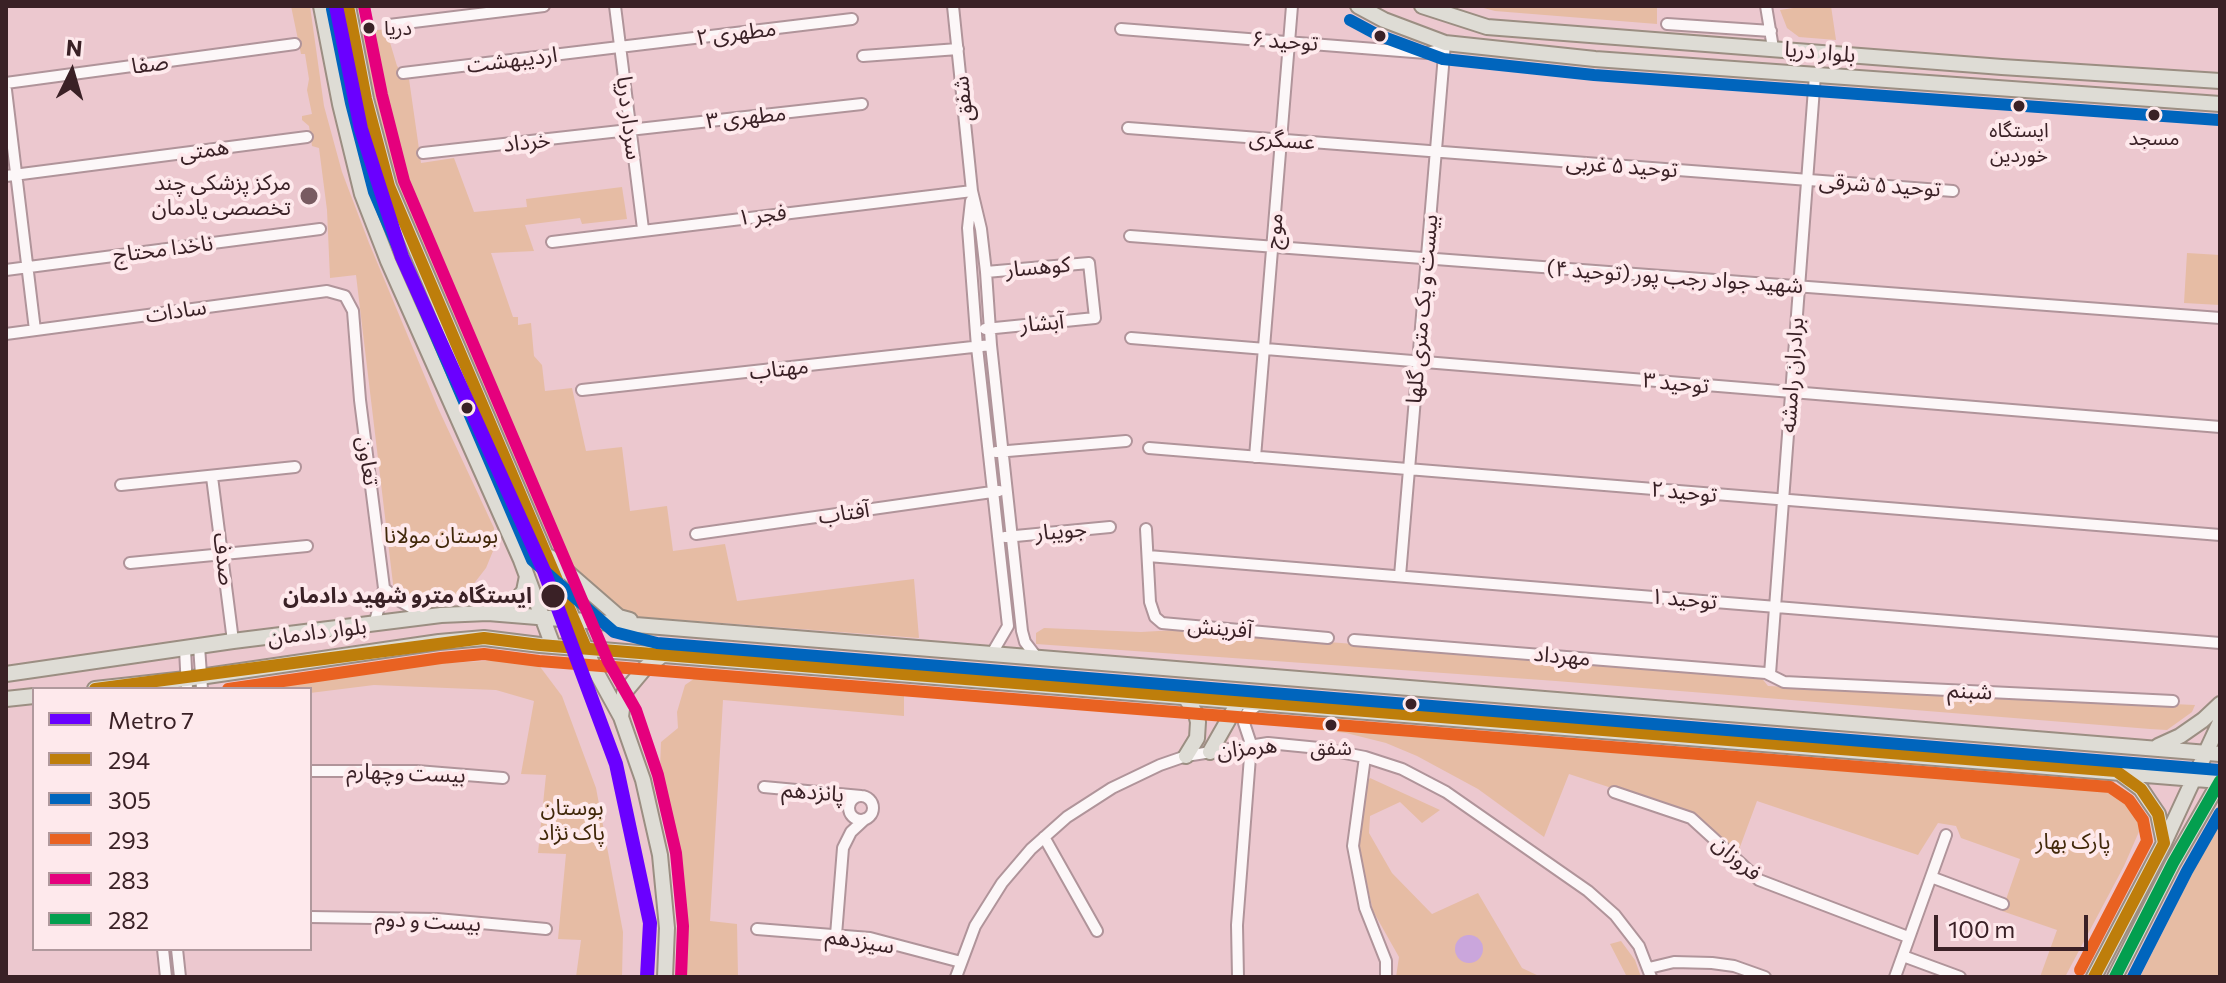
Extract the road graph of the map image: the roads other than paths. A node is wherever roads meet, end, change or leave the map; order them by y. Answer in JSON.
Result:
{"nodes":[{"id":1,"x":321,"y":6,"type":"edge"},
{"id":2,"x":348,"y":6,"type":"edge"},
{"id":3,"x":544,"y":6,"type":"edge"},
{"id":4,"x":615,"y":6,"type":"edge"},
{"id":5,"x":953,"y":6,"type":"edge"},
{"id":6,"x":1292,"y":6,"type":"edge"},
{"id":7,"x":1358,"y":6,"type":"edge"},
{"id":8,"x":1422,"y":6,"type":"edge"},
{"id":9,"x":1770,"y":7,"type":"edge"},
{"id":10,"x":852,"y":19,"type":"dead end"},
{"id":11,"x":1667,"y":24,"type":"dead end"},
{"id":12,"x":389,"y":25,"type":"dead end"},
{"id":13,"x":1121,"y":29,"type":"dead end"},
{"id":14,"x":1771,"y":31,"type":"junction"},
{"id":15,"x":1596,"y":36,"type":"junction"},
{"id":16,"x":1289,"y":41,"type":"junction"},
{"id":17,"x":1445,"y":43,"type":"junction"},
{"id":18,"x":295,"y":44,"type":"dead end"},
{"id":19,"x":620,"y":47,"type":"junction"},
{"id":20,"x":1773,"y":48,"type":"junction"},
{"id":21,"x":958,"y":49,"type":"junction"},
{"id":22,"x":863,"y":56,"type":"dead end"},
{"id":23,"x":1595,"y":59,"type":"junction"},
{"id":24,"x":2220,"y":67,"type":"edge"},
{"id":25,"x":403,"y":73,"type":"dead end"},
{"id":26,"x":1815,"y":75,"type":"junction"},
{"id":27,"x":2148,"y":77,"type":"junction"},
{"id":28,"x":2202,"y":80,"type":"junction"},
{"id":29,"x":2220,"y":81,"type":"edge"},
{"id":30,"x":6,"y":83,"type":"edge"},
{"id":31,"x":6,"y":90,"type":"edge"},
{"id":32,"x":2147,"y":99,"type":"junction"},
{"id":33,"x":862,"y":104,"type":"dead end"},
{"id":34,"x":2220,"y":104,"type":"edge"},
{"id":35,"x":1128,"y":128,"type":"dead end"},
{"id":36,"x":631,"y":130,"type":"junction"},
{"id":37,"x":307,"y":137,"type":"dead end"},
{"id":38,"x":1281,"y":140,"type":"junction"},
{"id":39,"x":1436,"y":152,"type":"junction"},
{"id":40,"x":423,"y":153,"type":"dead end"},
{"id":41,"x":11,"y":176,"type":"edge"},
{"id":42,"x":1807,"y":180,"type":"junction"},
{"id":43,"x":972,"y":191,"type":"junction"},
{"id":44,"x":1953,"y":191,"type":"dead end"},
{"id":45,"x":320,"y":229,"type":"dead end"},
{"id":46,"x":643,"y":229,"type":"junction"},
{"id":47,"x":1130,"y":236,"type":"dead end"},
{"id":48,"x":552,"y":242,"type":"dead end"},
{"id":49,"x":1272,"y":247,"type":"junction"},
{"id":50,"x":1427,"y":258,"type":"junction"},
{"id":51,"x":28,"y":267,"type":"junction"},
{"id":52,"x":6,"y":270,"type":"edge"},
{"id":53,"x":986,"y":272,"type":"junction"},
{"id":54,"x":1799,"y":286,"type":"junction"},
{"id":55,"x":345,"y":296,"type":"joint"},
{"id":56,"x":1095,"y":318,"type":"joint"},
{"id":57,"x":2220,"y":318,"type":"edge"},
{"id":58,"x":989,"y":328,"type":"junction"},
{"id":59,"x":975,"y":329,"type":"junction"},
{"id":60,"x":35,"y":330,"type":"junction"},
{"id":61,"x":6,"y":334,"type":"edge"},
{"id":62,"x":1131,"y":338,"type":"dead end"},
{"id":63,"x":991,"y":345,"type":"junction"},
{"id":64,"x":977,"y":347,"type":"junction"},
{"id":65,"x":1264,"y":349,"type":"junction"},
{"id":66,"x":1418,"y":362,"type":"junction"},
{"id":67,"x":582,"y":390,"type":"dead end"},
{"id":68,"x":1791,"y":392,"type":"junction"},
{"id":69,"x":2220,"y":427,"type":"edge"},
{"id":70,"x":1126,"y":441,"type":"dead end"},
{"id":71,"x":1149,"y":448,"type":"dead end"},
{"id":72,"x":1002,"y":452,"type":"junction"},
{"id":73,"x":988,"y":453,"type":"junction"},
{"id":74,"x":1255,"y":457,"type":"junction"},
{"id":75,"x":295,"y":467,"type":"dead end"},
{"id":76,"x":1409,"y":469,"type":"junction"},
{"id":77,"x":212,"y":477,"type":"junction"},
{"id":78,"x":121,"y":485,"type":"dead end"},
{"id":79,"x":1006,"y":490,"type":"junction"},
{"id":80,"x":992,"y":492,"type":"junction"},
{"id":81,"x":1782,"y":500,"type":"junction"},
{"id":82,"x":1110,"y":527,"type":"dead end"},
{"id":83,"x":1146,"y":529,"type":"dead end"},
{"id":84,"x":696,"y":534,"type":"dead end"},
{"id":85,"x":2220,"y":535,"type":"edge"},
{"id":86,"x":1011,"y":536,"type":"junction"},
{"id":87,"x":997,"y":537,"type":"junction"},
{"id":88,"x":307,"y":546,"type":"dead end"},
{"id":89,"x":224,"y":553,"type":"junction"},
{"id":90,"x":547,"y":554,"type":"junction"},
{"id":91,"x":1148,"y":556,"type":"junction"},
{"id":92,"x":521,"y":560,"type":"junction"},
{"id":93,"x":130,"y":563,"type":"dead end"},
{"id":94,"x":527,"y":576,"type":"junction"},
{"id":95,"x":1400,"y":576,"type":"junction"},
{"id":96,"x":384,"y":588,"type":"junction"},
{"id":97,"x":1774,"y":606,"type":"junction"},
{"id":98,"x":488,"y":613,"type":"junction"},
{"id":99,"x":427,"y":617,"type":"junction"},
{"id":100,"x":544,"y":618,"type":"junction"},
{"id":101,"x":575,"y":620,"type":"junction"},
{"id":102,"x":374,"y":625,"type":"junction"},
{"id":103,"x":658,"y":627,"type":"junction"},
{"id":104,"x":1328,"y":638,"type":"dead end"},
{"id":105,"x":1354,"y":640,"type":"dead end"},
{"id":106,"x":233,"y":641,"type":"junction"},
{"id":107,"x":2220,"y":643,"type":"edge"},
{"id":108,"x":553,"y":646,"type":"junction"},
{"id":109,"x":192,"y":648,"type":"junction"},
{"id":110,"x":586,"y":648,"type":"junction"},
{"id":111,"x":664,"y":654,"type":"junction"},
{"id":112,"x":991,"y":655,"type":"junction"},
{"id":113,"x":1038,"y":659,"type":"junction"},
{"id":114,"x":6,"y":674,"type":"edge"},
{"id":115,"x":1770,"y":674,"type":"junction"},
{"id":116,"x":202,"y":683,"type":"edge"},
{"id":117,"x":186,"y":684,"type":"edge"},
{"id":118,"x":131,"y":687,"type":"edge"},
{"id":119,"x":32,"y":696,"type":"edge"},
{"id":120,"x":1185,"y":697,"type":"junction"},
{"id":121,"x":6,"y":699,"type":"edge"},
{"id":122,"x":1239,"y":701,"type":"junction"},
{"id":123,"x":2173,"y":701,"type":"dead end"},
{"id":124,"x":1260,"y":703,"type":"junction"},
{"id":125,"x":2220,"y":704,"type":"edge"},
{"id":126,"x":621,"y":717,"type":"junction"},
{"id":127,"x":1789,"y":719,"type":"junction"},
{"id":128,"x":1834,"y":722,"type":"junction"},
{"id":129,"x":2220,"y":722,"type":"edge"},
{"id":130,"x":1251,"y":744,"type":"junction"},
{"id":131,"x":1783,"y":746,"type":"junction"},
{"id":132,"x":2155,"y":747,"type":"junction"},
{"id":133,"x":1836,"y":750,"type":"junction"},
{"id":134,"x":1210,"y":752,"type":"junction"},
{"id":135,"x":2214,"y":753,"type":"edge"},
{"id":136,"x":1186,"y":756,"type":"junction"},
{"id":137,"x":1365,"y":757,"type":"junction"},
{"id":138,"x":312,"y":771,"type":"edge"},
{"id":139,"x":2116,"y":771,"type":"junction"},
{"id":140,"x":2195,"y":777,"type":"junction"},
{"id":141,"x":503,"y":778,"type":"dead end"},
{"id":142,"x":2220,"y":781,"type":"edge"},
{"id":143,"x":764,"y":787,"type":"dead end"},
{"id":144,"x":1614,"y":792,"type":"dead end"},
{"id":145,"x":1946,"y":835,"type":"dead end"},
{"id":146,"x":1044,"y":837,"type":"junction"},
{"id":147,"x":2164,"y":843,"type":"junction"},
{"id":148,"x":1931,"y":877,"type":"junction"},
{"id":149,"x":2003,"y":904,"type":"dead end"},
{"id":150,"x":312,"y":917,"type":"edge"},
{"id":151,"x":546,"y":929,"type":"dead end"},
{"id":152,"x":757,"y":929,"type":"dead end"},
{"id":153,"x":1097,"y":931,"type":"dead end"},
{"id":154,"x":836,"y":935,"type":"junction"},
{"id":155,"x":1908,"y":937,"type":"junction"},
{"id":156,"x":163,"y":951,"type":"edge"},
{"id":157,"x":177,"y":951,"type":"edge"},
{"id":158,"x":1903,"y":956,"type":"junction"},
{"id":159,"x":961,"y":962,"type":"junction"},
{"id":160,"x":1650,"y":972,"type":"edge"},
{"id":161,"x":166,"y":977,"type":"edge"},
{"id":162,"x":180,"y":977,"type":"edge"},
{"id":163,"x":665,"y":977,"type":"edge"},
{"id":164,"x":956,"y":977,"type":"edge"},
{"id":165,"x":1238,"y":977,"type":"edge"},
{"id":166,"x":1386,"y":977,"type":"edge"},
{"id":167,"x":1765,"y":977,"type":"edge"},
{"id":168,"x":1895,"y":977,"type":"edge"},
{"id":169,"x":1960,"y":977,"type":"edge"},
{"id":170,"x":2094,"y":977,"type":"edge"},
{"id":171,"x":2115,"y":977,"type":"edge"}],
"edges":[{"from":1,"to":92,"type":"main road"},
{"from":2,"to":90,"type":"main road"},
{"from":3,"to":12,"type":"street"},
{"from":4,"to":19,"type":"street","name":"سردار دریا"},
{"from":5,"to":21,"type":"street","name":"شفق"},
{"from":6,"to":16,"type":"street","name":"موج"},
{"from":7,"to":17,"type":"main road","name":"بلوار دریا"},
{"from":8,"to":15,"type":"main road","name":"بلوار دریا"},
{"from":9,"to":14,"type":"street"},
{"from":10,"to":19,"type":"street","name":"مطهری ۲"},
{"from":11,"to":14,"type":"street"},
{"from":13,"to":16,"type":"street","name":"توحید ۶"},
{"from":14,"to":20,"type":"street"},
{"from":15,"to":20,"type":"main road","name":"بلوار دریا"},
{"from":15,"to":23,"type":"main road"},
{"from":16,"to":17,"type":"street","name":"توحید ۶"},
{"from":16,"to":38,"type":"street","name":"موج"},
{"from":17,"to":23,"type":"main road","name":"بلوار دریا"},
{"from":17,"to":39,"type":"street","name":"بیست و یک متری گلها"},
{"from":18,"to":30,"type":"street","name":"صفا"},
{"from":19,"to":25,"type":"street","name":"اردیبهشت"},
{"from":19,"to":36,"type":"street","name":"سردار دریا"},
{"from":20,"to":27,"type":"main road","name":"بلوار دریا"},
{"from":21,"to":22,"type":"street"},
{"from":21,"to":43,"type":"street","name":"شفق"},
{"from":23,"to":26,"type":"main road","name":"بلوار دریا"},
{"from":24,"to":28,"type":"main road"},
{"from":26,"to":32,"type":"main road","name":"بلوار دریا"},
{"from":26,"to":42,"type":"street","name":"برادران رامشه"},
{"from":27,"to":28,"type":"main road","name":"بلوار دریا"},
{"from":27,"to":32,"type":"main road"},
{"from":28,"to":29,"type":"main road","name":"بلوار دریا"},
{"from":31,"to":41,"type":"street"},
{"from":32,"to":34,"type":"main road","name":"بلوار دریا"},
{"from":33,"to":36,"type":"street","name":"مطهری ۳"},
{"from":35,"to":38,"type":"street","name":"عسگری"},
{"from":36,"to":40,"type":"street","name":"خرداد"},
{"from":36,"to":46,"type":"street","name":"سردار دریا"},
{"from":37,"to":41,"type":"street","name":"همتی"},
{"from":38,"to":39,"type":"street","name":"عسگری"},
{"from":38,"to":49,"type":"street","name":"موج"},
{"from":39,"to":42,"type":"street","name":"توحید ۵ غربی"},
{"from":39,"to":50,"type":"street","name":"بیست و یک متری گلها"},
{"from":41,"to":51,"type":"street"},
{"from":42,"to":44,"type":"street","name":"توحید ۵ شرقی"},
{"from":42,"to":54,"type":"street","name":"برادران رامشه"},
{"from":43,"to":46,"type":"street","name":"فجر ۱"},
{"from":43,"to":53,"type":"street","name":"شفق"},
{"from":43,"to":59,"type":"street","name":"شفق"},
{"from":45,"to":51,"type":"street","name":"ناخدا محتاج"},
{"from":46,"to":48,"type":"street","name":"فجر ۱"},
{"from":47,"to":49,"type":"street","name":"شهید جواد رجب پور (توحید ۴)"},
{"from":49,"to":50,"type":"street","name":"شهید جواد رجب پور (توحید ۴)"},
{"from":49,"to":65,"type":"street","name":"موج"},
{"from":50,"to":54,"type":"street","name":"شهید جواد رجب پور (توحید ۴)"},
{"from":50,"to":66,"type":"street","name":"بیست و یک متری گلها"},
{"from":51,"to":52,"type":"street","name":"ناخدا محتاج"},
{"from":51,"to":60,"type":"street"},
{"from":53,"to":56,"type":"street","name":"کوهسار"},
{"from":53,"to":58,"type":"street","name":"شفق"},
{"from":54,"to":57,"type":"street","name":"شهید جواد رجب پور (توحید ۴)"},
{"from":54,"to":68,"type":"street","name":"برادران رامشه"},
{"from":55,"to":60,"type":"street","name":"سادات"},
{"from":55,"to":96,"type":"street","name":"تعاون"},
{"from":56,"to":58,"type":"street","name":"آبشار"},
{"from":58,"to":59,"type":"street","name":"آبشار"},
{"from":58,"to":63,"type":"street","name":"شفق"},
{"from":59,"to":64,"type":"street","name":"شفق"},
{"from":60,"to":61,"type":"street","name":"سادات"},
{"from":62,"to":65,"type":"street","name":"توحید ۳"},
{"from":63,"to":64,"type":"street","name":"مهتاب"},
{"from":63,"to":72,"type":"street","name":"شفق"},
{"from":64,"to":67,"type":"street","name":"مهتاب"},
{"from":64,"to":73,"type":"street","name":"شفق"},
{"from":65,"to":66,"type":"street","name":"توحید ۳"},
{"from":65,"to":74,"type":"street","name":"موج"},
{"from":66,"to":68,"type":"street","name":"توحید ۳"},
{"from":66,"to":76,"type":"street","name":"بیست و یک متری گلها"},
{"from":68,"to":69,"type":"street","name":"توحید ۳"},
{"from":68,"to":81,"type":"street","name":"برادران رامشه"},
{"from":70,"to":72,"type":"street"},
{"from":71,"to":74,"type":"street","name":"توحید ۲"},
{"from":72,"to":73,"type":"street"},
{"from":72,"to":79,"type":"street","name":"شفق"},
{"from":73,"to":80,"type":"street","name":"شفق"},
{"from":74,"to":76,"type":"street","name":"توحید ۲"},
{"from":75,"to":77,"type":"street"},
{"from":76,"to":81,"type":"street","name":"توحید ۲"},
{"from":76,"to":95,"type":"street","name":"بیست و یک متری گلها"},
{"from":77,"to":78,"type":"street"},
{"from":77,"to":89,"type":"street","name":"صدف"},
{"from":79,"to":80,"type":"street","name":"آفتاب"},
{"from":79,"to":86,"type":"street","name":"شفق"},
{"from":80,"to":84,"type":"street","name":"آفتاب"},
{"from":80,"to":87,"type":"street","name":"شفق"},
{"from":81,"to":85,"type":"street","name":"توحید ۲"},
{"from":81,"to":97,"type":"street","name":"برادران رامشه"},
{"from":82,"to":86,"type":"street","name":"جویبار"},
{"from":83,"to":91,"type":"street","name":"آفرینش"},
{"from":86,"to":87,"type":"street","name":"جویبار"},
{"from":86,"to":113,"type":"street","name":"شفق"},
{"from":87,"to":112,"type":"street","name":"شفق"},
{"from":88,"to":89,"type":"street"},
{"from":89,"to":93,"type":"street"},
{"from":89,"to":106,"type":"street","name":"صدف"},
{"from":90,"to":92,"type":"main road"},
{"from":90,"to":101,"type":"main road"},
{"from":90,"to":103,"type":"main road"},
{"from":91,"to":95,"type":"street","name":"توحید ۱"},
{"from":91,"to":104,"type":"street","name":"آفرینش"},
{"from":92,"to":94,"type":"main road"},
{"from":94,"to":98,"type":"main road"},
{"from":94,"to":100,"type":"main road"},
{"from":95,"to":97,"type":"street","name":"توحید ۱"},
{"from":96,"to":99,"type":"street"},
{"from":96,"to":102,"type":"street","name":"تعاون"},
{"from":97,"to":107,"type":"street","name":"توحید ۱"},
{"from":97,"to":115,"type":"street","name":"برادران رامشه"},
{"from":98,"to":99,"type":"main road","name":"بلوار دادمان"},
{"from":98,"to":100,"type":"main road","name":"بلوار دادمان"},
{"from":99,"to":102,"type":"main road","name":"بلوار دادمان"},
{"from":100,"to":101,"type":"main road","name":"بلوار دادمان"},
{"from":100,"to":108,"type":"main road"},
{"from":101,"to":103,"type":"main road","name":"بلوار دادمان"},
{"from":101,"to":110,"type":"main road"},
{"from":102,"to":106,"type":"main road","name":"بلوار دادمان"},
{"from":103,"to":112,"type":"main road","name":"بلوار دادمان"},
{"from":105,"to":115,"type":"street","name":"مهرداد"},
{"from":106,"to":109,"type":"main road","name":"بلوار دادمان"},
{"from":108,"to":110,"type":"main road","name":"بلوار دادمان"},
{"from":108,"to":116,"type":"main road","name":"بلوار دادمان"},
{"from":109,"to":114,"type":"main road","name":"بلوار دادمان"},
{"from":109,"to":116,"type":"street"},
{"from":109,"to":117,"type":"street"},
{"from":110,"to":111,"type":"main road","name":"بلوار دادمان"},
{"from":110,"to":126,"type":"main road"},
{"from":111,"to":120,"type":"main road","name":"بلوار دادمان"},
{"from":111,"to":126,"type":"main road"},
{"from":112,"to":113,"type":"main road","name":"بلوار دادمان"},
{"from":113,"to":127,"type":"main road","name":"بلوار دادمان"},
{"from":115,"to":123,"type":"street","name":"شبنم"},
{"from":116,"to":117,"type":"main road","name":"بلوار دادمان"},
{"from":117,"to":118,"type":"main road","name":"بلوار دادمان"},
{"from":119,"to":121,"type":"main road"},
{"from":120,"to":122,"type":"main road","name":"بلوار دادمان"},
{"from":120,"to":136,"type":"main road"},
{"from":122,"to":124,"type":"main road","name":"بلوار دادمان"},
{"from":122,"to":134,"type":"main road"},
{"from":124,"to":130,"type":"street"},
{"from":124,"to":131,"type":"main road","name":"بلوار دادمان"},
{"from":125,"to":132,"type":"main road"},
{"from":126,"to":163,"type":"main road"},
{"from":127,"to":128,"type":"main road","name":"بلوار دادمان"},
{"from":127,"to":131,"type":"main road"},
{"from":128,"to":132,"type":"main road","name":"بلوار دادمان"},
{"from":128,"to":133,"type":"main road"},
{"from":129,"to":135,"type":"main road"},
{"from":130,"to":134,"type":"street","name":"هرمزان"},
{"from":130,"to":137,"type":"street","name":"هرمزان"},
{"from":130,"to":165,"type":"street"},
{"from":131,"to":133,"type":"main road","name":"بلوار دادمان"},
{"from":132,"to":135,"type":"main road","name":"بلوار دادمان"},
{"from":133,"to":139,"type":"main road","name":"بلوار دادمان"},
{"from":134,"to":136,"type":"street","name":"هرمزان"},
{"from":135,"to":140,"type":"main road"},
{"from":136,"to":146,"type":"street","name":"هرمزان"},
{"from":137,"to":160,"type":"street","name":"هرمزان"},
{"from":137,"to":166,"type":"street"},
{"from":138,"to":141,"type":"street","name":"بیست وچهارم"},
{"from":139,"to":140,"type":"main road","name":"بلوار دادمان"},
{"from":139,"to":147,"type":"main road"},
{"from":140,"to":142,"type":"main road","name":"بلوار دادمان"},
{"from":140,"to":147,"type":"main road"},
{"from":142,"to":171,"type":"main road"},
{"from":143,"to":154,"type":"street","name":"پانزدهم"},
{"from":144,"to":155,"type":"street","name":"فروزان"},
{"from":145,"to":148,"type":"street"},
{"from":146,"to":153,"type":"street"},
{"from":146,"to":159,"type":"street","name":"هرمزان"},
{"from":147,"to":170,"type":"main road"},
{"from":148,"to":149,"type":"street"},
{"from":148,"to":155,"type":"street"},
{"from":150,"to":151,"type":"street","name":"بیست و دوم"},
{"from":152,"to":154,"type":"street","name":"سیزدهم"},
{"from":154,"to":159,"type":"street","name":"سیزدهم"},
{"from":155,"to":158,"type":"street"},
{"from":156,"to":161,"type":"street"},
{"from":157,"to":162,"type":"street"},
{"from":158,"to":168,"type":"street"},
{"from":158,"to":169,"type":"street"},
{"from":159,"to":164,"type":"street","name":"هرمزان"},
{"from":160,"to":167,"type":"street"}]}
